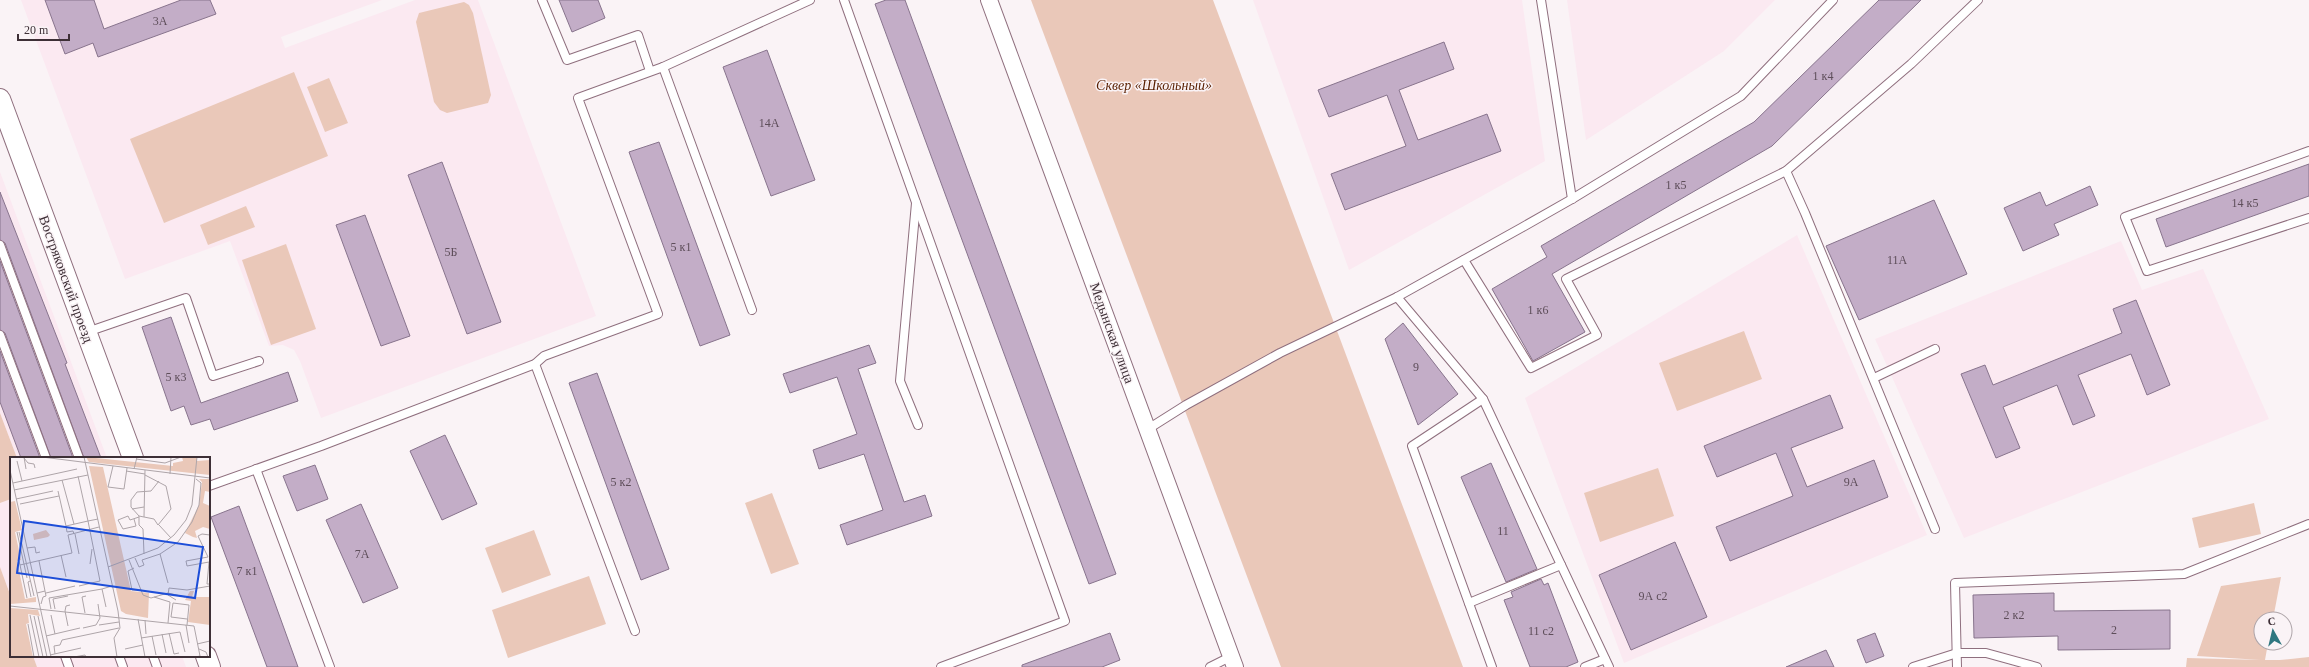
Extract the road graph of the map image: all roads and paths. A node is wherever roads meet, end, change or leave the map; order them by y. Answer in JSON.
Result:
{"nodes":[{"id":1,"x":542,"y":0,"type":"edge"},
{"id":2,"x":810,"y":0,"type":"edge"},
{"id":3,"x":844,"y":0,"type":"edge"},
{"id":4,"x":989,"y":0,"type":"edge"},
{"id":5,"x":1541,"y":0,"type":"edge"},
{"id":6,"x":1834,"y":0,"type":"edge"},
{"id":7,"x":1978,"y":0,"type":"edge"},
{"id":8,"x":663,"y":67,"type":"junction"},
{"id":9,"x":650,"y":71,"type":"junction"},
{"id":10,"x":0,"y":99,"type":"edge"},
{"id":11,"x":2309,"y":151,"type":"edge"},
{"id":12,"x":1786,"y":171,"type":"junction"},
{"id":13,"x":1572,"y":199,"type":"junction"},
{"id":14,"x":916,"y":200,"type":"junction"},
{"id":15,"x":2309,"y":218,"type":"edge"},
{"id":16,"x":0,"y":245,"type":"edge"},
{"id":17,"x":1464,"y":260,"type":"junction"},
{"id":18,"x":1397,"y":297,"type":"junction"},
{"id":19,"x":752,"y":310,"type":"dead end"},
{"id":20,"x":86,"y":332,"type":"junction"},
{"id":21,"x":0,"y":335,"type":"edge"},
{"id":22,"x":1935,"y":349,"type":"dead end"},
{"id":23,"x":260,"y":361,"type":"dead end"},
{"id":24,"x":535,"y":364,"type":"junction"},
{"id":25,"x":1874,"y":378,"type":"junction"},
{"id":26,"x":1483,"y":399,"type":"junction"},
{"id":27,"x":918,"y":425,"type":"dead end"},
{"id":28,"x":1148,"y":429,"type":"junction"},
{"id":29,"x":46,"y":457,"type":"edge"},
{"id":30,"x":80,"y":457,"type":"edge"},
{"id":31,"x":133,"y":457,"type":"edge"},
{"id":32,"x":256,"y":469,"type":"junction"},
{"id":33,"x":210,"y":486,"type":"edge"},
{"id":34,"x":2309,"y":524,"type":"edge"},
{"id":35,"x":1935,"y":529,"type":"dead end"},
{"id":36,"x":1561,"y":565,"type":"junction"},
{"id":37,"x":1469,"y":604,"type":"junction"},
{"id":38,"x":635,"y":631,"type":"dead end"},
{"id":39,"x":1957,"y":653,"type":"junction"},
{"id":40,"x":65,"y":657,"type":"edge"},
{"id":41,"x":119,"y":657,"type":"edge"},
{"id":42,"x":153,"y":657,"type":"edge"},
{"id":43,"x":206,"y":657,"type":"edge"},
{"id":44,"x":1605,"y":659,"type":"junction"},
{"id":45,"x":1233,"y":662,"type":"edge"},
{"id":46,"x":69,"y":667,"type":"edge"},
{"id":47,"x":123,"y":667,"type":"edge"},
{"id":48,"x":157,"y":667,"type":"edge"},
{"id":49,"x":210,"y":667,"type":"edge"},
{"id":50,"x":330,"y":667,"type":"edge"},
{"id":51,"x":941,"y":667,"type":"edge"},
{"id":52,"x":1210,"y":667,"type":"edge"},
{"id":53,"x":1492,"y":667,"type":"edge"},
{"id":54,"x":1585,"y":667,"type":"edge"},
{"id":55,"x":1609,"y":667,"type":"edge"},
{"id":56,"x":1913,"y":667,"type":"edge"},
{"id":57,"x":1957,"y":667,"type":"edge"},
{"id":58,"x":2037,"y":667,"type":"edge"}],
"edges":[{"from":1,"to":9,"type":"lane"},
{"from":2,"to":8,"type":"lane"},
{"from":3,"to":14,"type":"lane"},
{"from":4,"to":28,"type":"street","name":"Медынская улица"},
{"from":5,"to":13,"type":"lane"},
{"from":6,"to":13,"type":"lane"},
{"from":7,"to":12,"type":"lane"},
{"from":8,"to":9,"type":"lane"},
{"from":8,"to":19,"type":"lane"},
{"from":9,"to":24,"type":"lane"},
{"from":10,"to":20,"type":"street","name":"Востряковский проезд"},
{"from":11,"to":15,"type":"lane"},
{"from":12,"to":17,"type":"lane"},
{"from":12,"to":25,"type":"lane"},
{"from":13,"to":17,"type":"lane"},
{"from":14,"to":27,"type":"lane"},
{"from":14,"to":51,"type":"lane"},
{"from":16,"to":30,"type":"lane"},
{"from":17,"to":18,"type":"lane"},
{"from":18,"to":26,"type":"lane"},
{"from":18,"to":28,"type":"lane"},
{"from":20,"to":23,"type":"lane"},
{"from":20,"to":31,"type":"street","name":"Востряковский проезд"},
{"from":21,"to":29,"type":"lane"},
{"from":22,"to":25,"type":"lane"},
{"from":24,"to":32,"type":"lane"},
{"from":24,"to":38,"type":"lane"},
{"from":25,"to":35,"type":"lane"},
{"from":26,"to":36,"type":"lane"},
{"from":26,"to":37,"type":"lane"},
{"from":28,"to":45,"type":"street","name":"Медынская улица"},
{"from":32,"to":33,"type":"lane"},
{"from":32,"to":50,"type":"lane"},
{"from":34,"to":39,"type":"lane"},
{"from":36,"to":37,"type":"lane"},
{"from":36,"to":44,"type":"lane"},
{"from":37,"to":53,"type":"lane"},
{"from":39,"to":56,"type":"lane"},
{"from":39,"to":57,"type":"lane"},
{"from":39,"to":58,"type":"lane"},
{"from":40,"to":46,"type":"lane"},
{"from":41,"to":47,"type":"lane"},
{"from":42,"to":48,"type":"lane"},
{"from":43,"to":49,"type":"street"},
{"from":44,"to":54,"type":"lane"},
{"from":44,"to":55,"type":"lane"},
{"from":45,"to":52,"type":"lane"}]}
